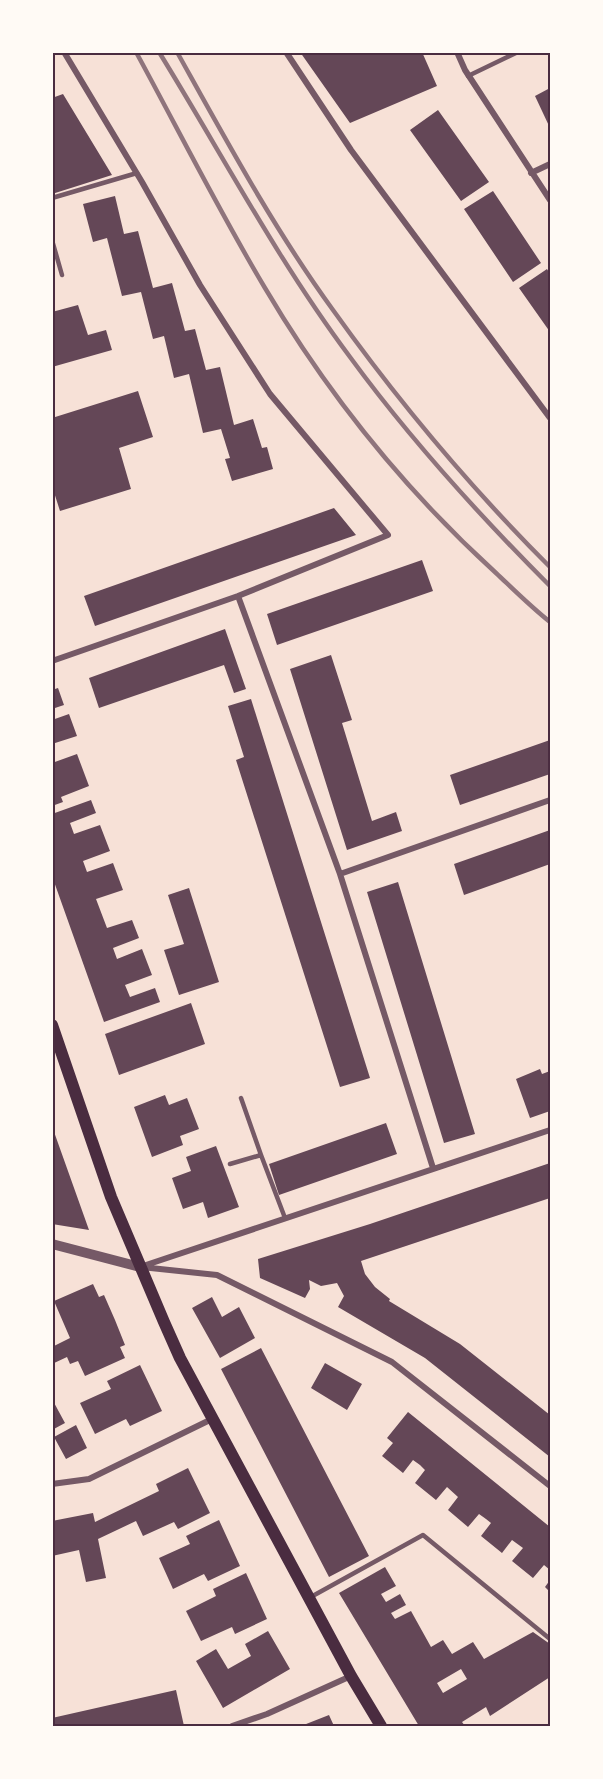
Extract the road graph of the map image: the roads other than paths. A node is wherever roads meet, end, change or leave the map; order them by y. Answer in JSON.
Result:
{"nodes":[{"id":1,"x":64,"y":52,"type":"edge"},
{"id":2,"x":286,"y":52,"type":"edge"},
{"id":3,"x":457,"y":52,"type":"edge"},
{"id":4,"x":518,"y":52,"type":"edge"},
{"id":5,"x":468,"y":76,"type":"junction"},
{"id":6,"x":550,"y":164,"type":"edge"},
{"id":7,"x":531,"y":173,"type":"junction"},
{"id":8,"x":137,"y":174,"type":"junction"},
{"id":9,"x":52,"y":198,"type":"edge"},
{"id":10,"x":550,"y":200,"type":"edge"},
{"id":11,"x":52,"y":240,"type":"edge"},
{"id":12,"x":62,"y":275,"type":"dead end"},
{"id":13,"x":550,"y":418,"type":"edge"},
{"id":14,"x":238,"y":596,"type":"junction"},
{"id":15,"x":52,"y":661,"type":"edge"},
{"id":16,"x":550,"y":800,"type":"edge"},
{"id":17,"x":340,"y":874,"type":"junction"},
{"id":18,"x":52,"y":1025,"type":"edge"},
{"id":19,"x":241,"y":1098,"type":"dead end"},
{"id":20,"x":550,"y":1130,"type":"edge"},
{"id":21,"x":261,"y":1155,"type":"junction"},
{"id":22,"x":230,"y":1164,"type":"dead end"},
{"id":23,"x":433,"y":1168,"type":"junction"},
{"id":24,"x":285,"y":1218,"type":"junction"},
{"id":25,"x":52,"y":1244,"type":"edge"},
{"id":26,"x":140,"y":1267,"type":"junction"},
{"id":27,"x":214,"y":1418,"type":"junction"},
{"id":28,"x":52,"y":1484,"type":"edge"},
{"id":29,"x":550,"y":1486,"type":"edge"},
{"id":30,"x":309,"y":1598,"type":"junction"},
{"id":31,"x":550,"y":1639,"type":"edge"},
{"id":32,"x":351,"y":1676,"type":"junction"},
{"id":33,"x":232,"y":1726,"type":"edge"},
{"id":34,"x":381,"y":1726,"type":"edge"}],
"edges":[{"from":1,"to":8,"type":"street"},
{"from":2,"to":13,"type":"street"},
{"from":3,"to":5,"type":"street"},
{"from":4,"to":5,"type":"lane"},
{"from":5,"to":7,"type":"street"},
{"from":6,"to":7,"type":"street"},
{"from":7,"to":10,"type":"street"},
{"from":8,"to":9,"type":"lane"},
{"from":8,"to":14,"type":"street"},
{"from":11,"to":12,"type":"lane"},
{"from":14,"to":15,"type":"street"},
{"from":14,"to":17,"type":"street"},
{"from":16,"to":17,"type":"street"},
{"from":17,"to":23,"type":"street"},
{"from":18,"to":26,"type":"main road"},
{"from":19,"to":21,"type":"lane"},
{"from":20,"to":23,"type":"street"},
{"from":21,"to":22,"type":"lane"},
{"from":21,"to":24,"type":"lane"},
{"from":23,"to":24,"type":"street"},
{"from":24,"to":26,"type":"street"},
{"from":25,"to":26,"type":"street"},
{"from":26,"to":27,"type":"main road"},
{"from":26,"to":29,"type":"street"},
{"from":27,"to":28,"type":"street"},
{"from":27,"to":30,"type":"main road"},
{"from":30,"to":31,"type":"lane"},
{"from":30,"to":32,"type":"main road"},
{"from":32,"to":33,"type":"street"},
{"from":32,"to":34,"type":"main road"}]}
